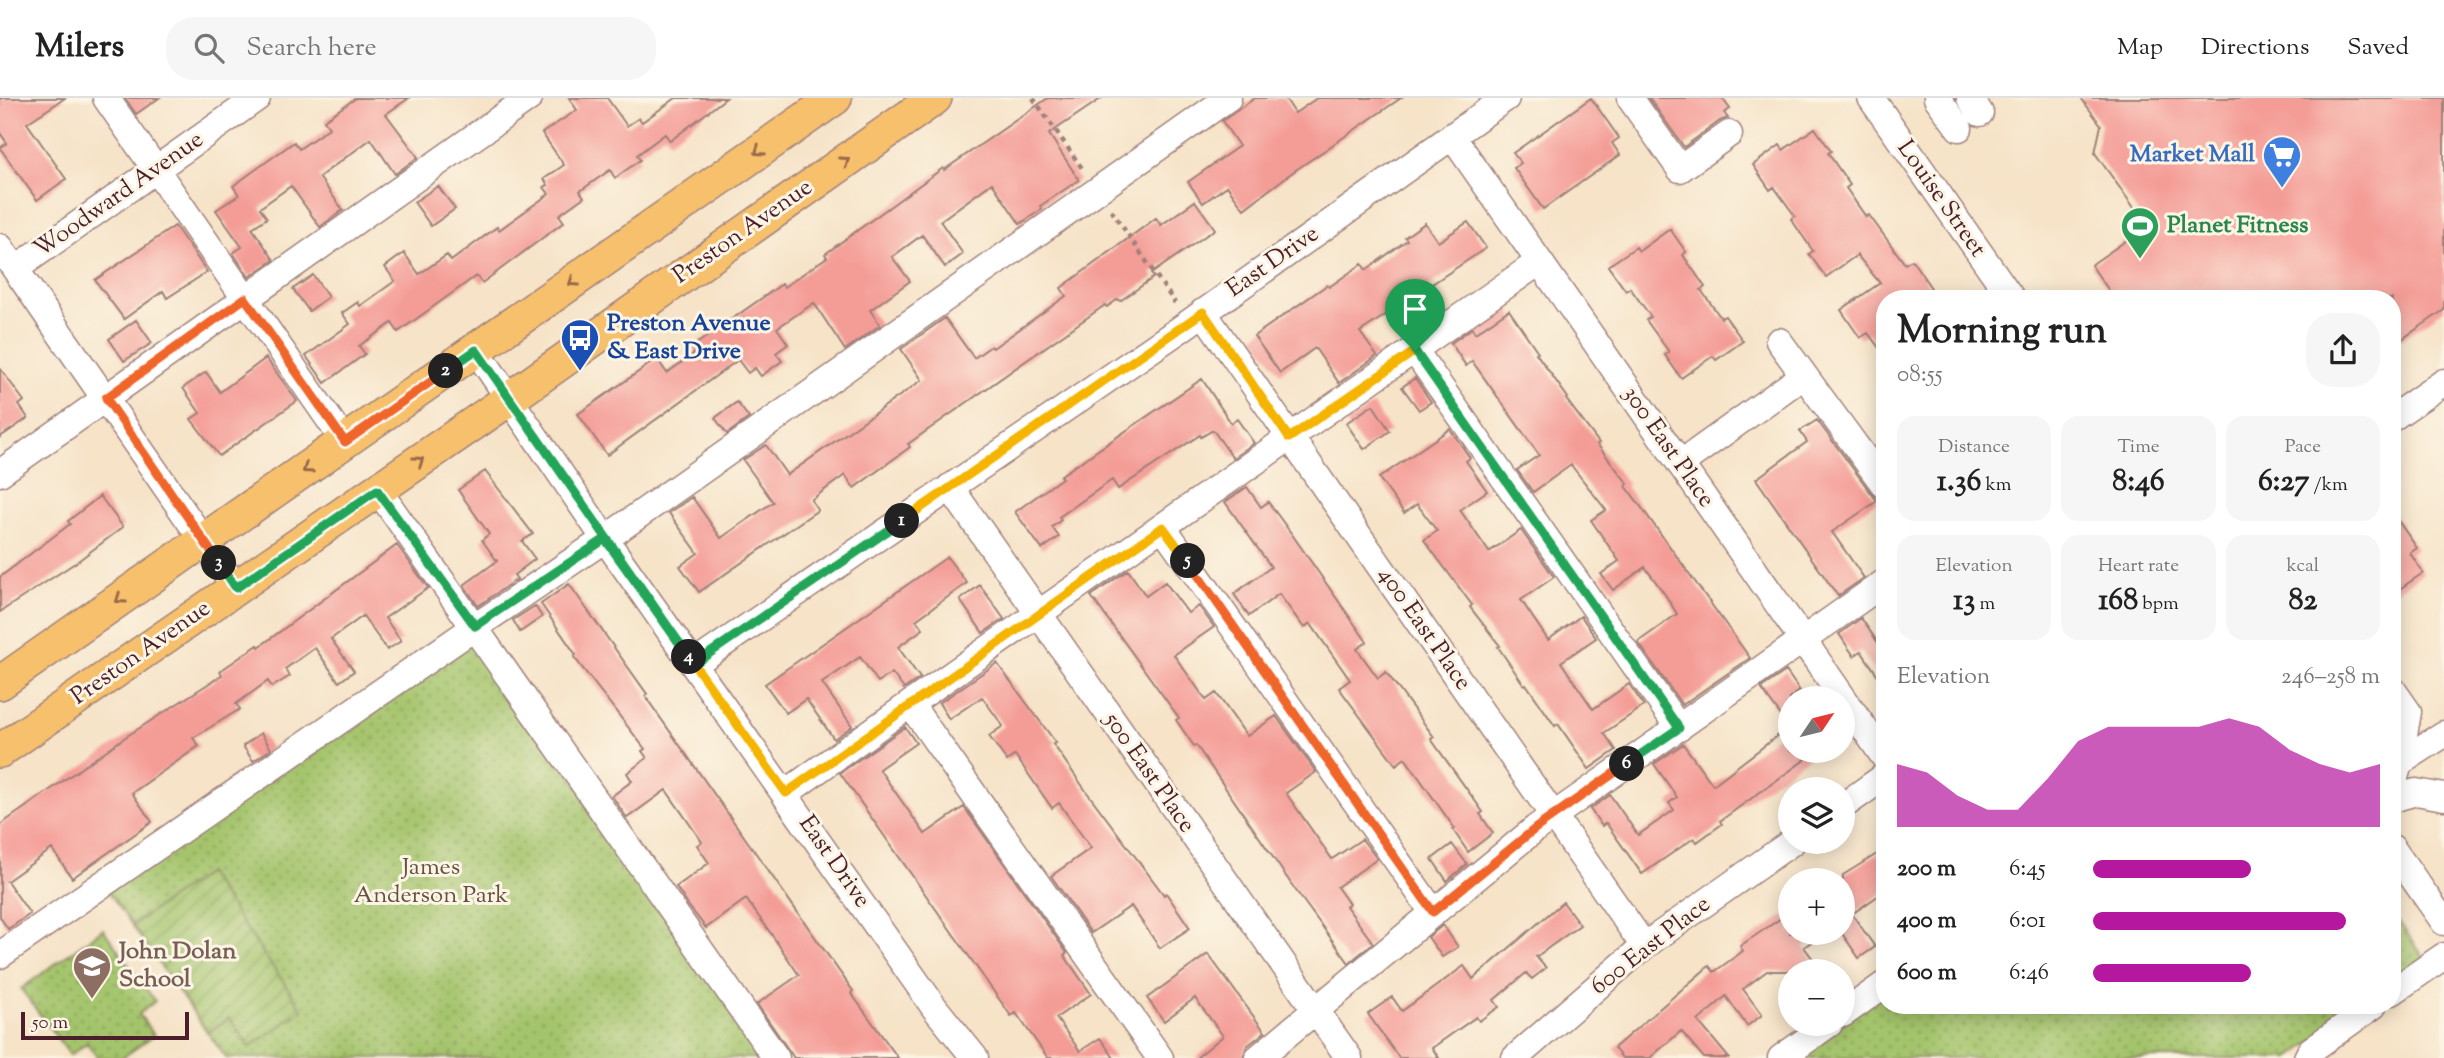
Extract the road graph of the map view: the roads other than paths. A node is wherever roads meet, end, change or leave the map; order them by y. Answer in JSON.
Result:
{"nodes":[{"id":1,"x":106,"y":98,"type":"edge"},
{"id":2,"x":257,"y":98,"type":"edge"},
{"id":3,"x":529,"y":98,"type":"edge"},
{"id":4,"x":835,"y":98,"type":"edge"},
{"id":5,"x":935,"y":98,"type":"edge"},
{"id":6,"x":1228,"y":98,"type":"edge"},
{"id":7,"x":1506,"y":98,"type":"edge"},
{"id":8,"x":1630,"y":98,"type":"edge"},
{"id":9,"x":1871,"y":98,"type":"edge"},
{"id":10,"x":1937,"y":98,"type":"edge"},
{"id":11,"x":1970,"y":113,"type":"edge"},
{"id":12,"x":1729,"y":134,"type":"dead end"},
{"id":13,"x":1452,"y":136,"type":"junction"},
{"id":14,"x":155,"y":169,"type":"junction"},
{"id":15,"x":7,"y":258,"type":"edge"},
{"id":16,"x":1539,"y":262,"type":"junction"},
{"id":17,"x":2006,"y":290,"type":"edge"},
{"id":18,"x":245,"y":298,"type":"junction"},
{"id":19,"x":1203,"y":312,"type":"junction"},
{"id":20,"x":1779,"y":341,"type":"dead end"},
{"id":21,"x":476,"y":350,"type":"junction"},
{"id":22,"x":1415,"y":351,"type":"junction"},
{"id":23,"x":1804,"y":375,"type":"junction"},
{"id":24,"x":2444,"y":382,"type":"edge"},
{"id":25,"x":106,"y":398,"type":"junction"},
{"id":26,"x":509,"y":399,"type":"junction"},
{"id":27,"x":2401,"y":412,"type":"edge"},
{"id":28,"x":1289,"y":438,"type":"junction"},
{"id":29,"x":345,"y":442,"type":"junction"},
{"id":30,"x":1680,"y":464,"type":"junction"},
{"id":31,"x":0,"y":472,"type":"edge"},
{"id":32,"x":1876,"y":474,"type":"edge"},
{"id":33,"x":950,"y":487,"type":"junction"},
{"id":34,"x":377,"y":490,"type":"junction"},
{"id":35,"x":1163,"y":527,"type":"junction"},
{"id":36,"x":605,"y":539,"type":"junction"},
{"id":37,"x":203,"y":541,"type":"junction"},
{"id":38,"x":236,"y":588,"type":"junction"},
{"id":39,"x":1876,"y":588,"type":"edge"},
{"id":40,"x":1037,"y":614,"type":"junction"},
{"id":41,"x":475,"y":626,"type":"junction"},
{"id":42,"x":1803,"y":639,"type":"junction"},
{"id":43,"x":694,"y":664,"type":"junction"},
{"id":44,"x":0,"y":683,"type":"edge"},
{"id":45,"x":2401,"y":701,"type":"edge"},
{"id":46,"x":910,"y":704,"type":"junction"},
{"id":47,"x":1679,"y":728,"type":"junction"},
{"id":48,"x":2444,"y":734,"type":"edge"},
{"id":49,"x":1876,"y":745,"type":"edge"},
{"id":50,"x":0,"y":751,"type":"edge"},
{"id":51,"x":2401,"y":753,"type":"edge"},
{"id":52,"x":2401,"y":762,"type":"edge"},
{"id":53,"x":1876,"y":782,"type":"edge"},
{"id":54,"x":786,"y":793,"type":"junction"},
{"id":55,"x":2401,"y":796,"type":"edge"},
{"id":56,"x":1855,"y":797,"type":"edge"},
{"id":57,"x":2444,"y":797,"type":"edge"},
{"id":58,"x":1554,"y":815,"type":"junction"},
{"id":59,"x":1778,"y":852,"type":"edge"},
{"id":60,"x":2401,"y":859,"type":"edge"},
{"id":61,"x":2435,"y":888,"type":"edge"},
{"id":62,"x":1433,"y":912,"type":"junction"},
{"id":63,"x":2444,"y":922,"type":"edge"},
{"id":64,"x":1644,"y":946,"type":"junction"},
{"id":65,"x":0,"y":955,"type":"edge"},
{"id":66,"x":2444,"y":956,"type":"edge"},
{"id":67,"x":2401,"y":986,"type":"edge"},
{"id":68,"x":1876,"y":990,"type":"edge"},
{"id":69,"x":1855,"y":1005,"type":"edge"},
{"id":70,"x":1315,"y":1010,"type":"junction"},
{"id":71,"x":2362,"y":1014,"type":"edge"},
{"id":72,"x":1812,"y":1036,"type":"edge"},
{"id":73,"x":776,"y":1058,"type":"edge"},
{"id":74,"x":975,"y":1058,"type":"edge"},
{"id":75,"x":1160,"y":1058,"type":"edge"},
{"id":76,"x":1258,"y":1058,"type":"edge"},
{"id":77,"x":1349,"y":1058,"type":"edge"},
{"id":78,"x":1515,"y":1058,"type":"edge"},
{"id":79,"x":1781,"y":1058,"type":"edge"},
{"id":80,"x":2307,"y":1058,"type":"edge"}],
"edges":[{"from":1,"to":14,"type":"street"},
{"from":2,"to":14,"type":"street","name":"Woodward Avenue"},
{"from":3,"to":18,"type":"street"},
{"from":4,"to":21,"type":"main road","one_way":true},
{"from":26,"to":5,"type":"main road","name":"Preston Avenue","one_way":true},
{"from":6,"to":36,"type":"street"},
{"from":7,"to":13,"type":"street","name":"East Drive"},
{"from":8,"to":12,"type":"street"},
{"from":9,"to":17,"type":"street","name":"Louise Street"},
{"from":10,"to":11,"type":"street"},
{"from":13,"to":16,"type":"street","name":"300 East Place"},
{"from":13,"to":19,"type":"street","name":"East Drive"},
{"from":14,"to":15,"type":"street","name":"Woodward Avenue"},
{"from":14,"to":18,"type":"street"},
{"from":15,"to":25,"type":"street"},
{"from":16,"to":22,"type":"street"},
{"from":16,"to":30,"type":"street","name":"300 East Place"},
{"from":18,"to":25,"type":"street"},
{"from":18,"to":29,"type":"street"},
{"from":19,"to":28,"type":"street","name":"400 East Place"},
{"from":19,"to":33,"type":"street","name":"East Drive"},
{"from":20,"to":23,"type":"street"},
{"from":21,"to":26,"type":"street","name":"East Drive"},
{"from":21,"to":29,"type":"main road"},
{"from":22,"to":28,"type":"street"},
{"from":22,"to":47,"type":"street"},
{"from":23,"to":30,"type":"street"},
{"from":23,"to":32,"type":"street"},
{"from":24,"to":27,"type":"street"},
{"from":25,"to":31,"type":"street"},
{"from":25,"to":37,"type":"street"},
{"from":34,"to":26,"type":"main road","name":"Preston Avenue","one_way":true},
{"from":26,"to":36,"type":"street","name":"East Drive"},
{"from":28,"to":35,"type":"street"},
{"from":28,"to":58,"type":"street","name":"400 East Place"},
{"from":29,"to":37,"type":"main road","one_way":true},
{"from":30,"to":42,"type":"street","name":"300 East Place"},
{"from":33,"to":40,"type":"street","name":"500 East Place"},
{"from":33,"to":43,"type":"street","name":"East Drive"},
{"from":34,"to":38,"type":"main road","name":"Preston Avenue"},
{"from":34,"to":41,"type":"street"},
{"from":35,"to":40,"type":"street"},
{"from":35,"to":62,"type":"street"},
{"from":36,"to":41,"type":"street"},
{"from":36,"to":43,"type":"street","name":"East Drive"},
{"from":37,"to":38,"type":"street"},
{"from":37,"to":44,"type":"main road","one_way":true},
{"from":38,"to":50,"type":"main road","name":"Preston Avenue"},
{"from":39,"to":42,"type":"street"},
{"from":40,"to":46,"type":"street"},
{"from":40,"to":70,"type":"street","name":"500 East Place"},
{"from":41,"to":65,"type":"street"},
{"from":41,"to":73,"type":"street"},
{"from":42,"to":47,"type":"street"},
{"from":42,"to":49,"type":"street","name":"300 East Place"},
{"from":43,"to":54,"type":"street","name":"East Drive"},
{"from":45,"to":51,"type":"street"},
{"from":46,"to":54,"type":"street"},
{"from":46,"to":75,"type":"street"},
{"from":47,"to":58,"type":"street"},
{"from":48,"to":52,"type":"street"},
{"from":53,"to":56,"type":"street"},
{"from":54,"to":74,"type":"street","name":"East Drive"},
{"from":55,"to":57,"type":"street"},
{"from":58,"to":62,"type":"street"},
{"from":58,"to":64,"type":"street","name":"400 East Place"},
{"from":59,"to":64,"type":"street","name":"600 East Place"},
{"from":60,"to":61,"type":"street"},
{"from":61,"to":63,"type":"street"},
{"from":62,"to":70,"type":"street"},
{"from":64,"to":78,"type":"street","name":"600 East Place"},
{"from":66,"to":67,"type":"street"},
{"from":68,"to":69,"type":"street"},
{"from":70,"to":76,"type":"street"},
{"from":70,"to":77,"type":"street","name":"500 East Place"},
{"from":71,"to":80,"type":"street"},
{"from":72,"to":79,"type":"street"}]}
